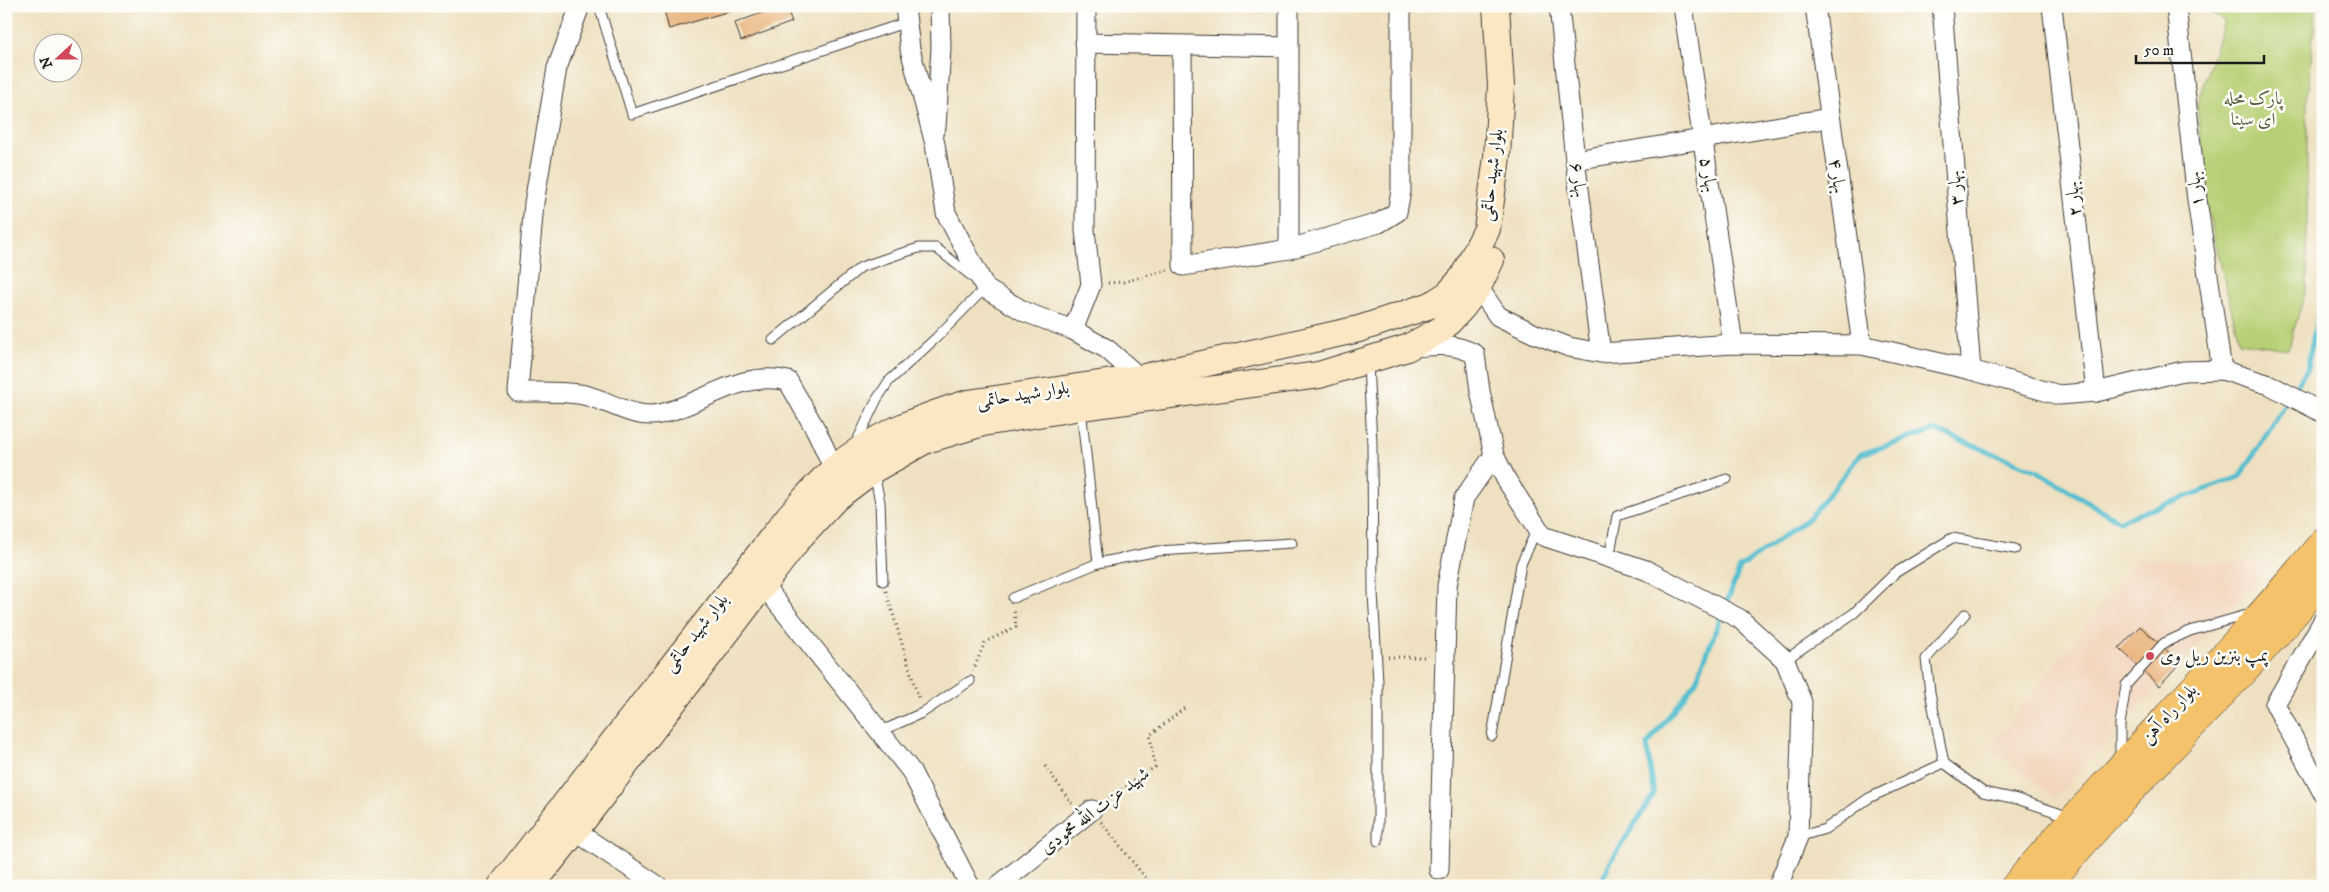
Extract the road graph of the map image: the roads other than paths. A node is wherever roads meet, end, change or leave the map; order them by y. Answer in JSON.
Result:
{"nodes":[{"id":1,"x":580,"y":6,"type":"edge"},
{"id":2,"x":598,"y":6,"type":"edge"},
{"id":3,"x":940,"y":6,"type":"edge"},
{"id":4,"x":1086,"y":6,"type":"edge"},
{"id":5,"x":1289,"y":6,"type":"edge"},
{"id":6,"x":1401,"y":6,"type":"edge"},
{"id":7,"x":1496,"y":6,"type":"edge"},
{"id":8,"x":1514,"y":6,"type":"edge"},
{"id":9,"x":1559,"y":6,"type":"edge"},
{"id":10,"x":1683,"y":6,"type":"edge"},
{"id":11,"x":1815,"y":6,"type":"edge"},
{"id":12,"x":1942,"y":6,"type":"edge"},
{"id":13,"x":2052,"y":6,"type":"edge"},
{"id":14,"x":2176,"y":6,"type":"edge"},
{"id":15,"x":906,"y":14,"type":"edge"},
{"id":16,"x":1085,"y":43,"type":"junction"},
{"id":17,"x":1182,"y":45,"type":"junction"},
{"id":18,"x":1289,"y":47,"type":"junction"},
{"id":19,"x":1829,"y":118,"type":"junction"},
{"id":20,"x":1702,"y":139,"type":"junction"},
{"id":21,"x":935,"y":144,"type":"junction"},
{"id":22,"x":1575,"y":160,"type":"junction"},
{"id":23,"x":1289,"y":249,"type":"junction"},
{"id":24,"x":1478,"y":287,"type":"junction"},
{"id":25,"x":986,"y":289,"type":"junction"},
{"id":26,"x":1073,"y":330,"type":"junction"},
{"id":27,"x":773,"y":340,"type":"dead end"},
{"id":28,"x":1733,"y":344,"type":"junction"},
{"id":29,"x":1862,"y":345,"type":"junction"},
{"id":30,"x":1407,"y":348,"type":"junction"},
{"id":31,"x":1602,"y":353,"type":"junction"},
{"id":32,"x":1368,"y":360,"type":"junction"},
{"id":33,"x":1971,"y":370,"type":"junction"},
{"id":34,"x":2222,"y":370,"type":"junction"},
{"id":35,"x":1140,"y":389,"type":"junction"},
{"id":36,"x":2096,"y":392,"type":"junction"},
{"id":37,"x":1081,"y":407,"type":"junction"},
{"id":38,"x":2323,"y":413,"type":"edge"},
{"id":39,"x":1494,"y":455,"type":"junction"},
{"id":40,"x":841,"y":464,"type":"junction"},
{"id":41,"x":873,"y":470,"type":"junction"},
{"id":42,"x":1728,"y":479,"type":"dead end"},
{"id":43,"x":1537,"y":529,"type":"junction"},
{"id":44,"x":2323,"y":542,"type":"edge"},
{"id":45,"x":1292,"y":543,"type":"dead end"},
{"id":46,"x":2015,"y":549,"type":"dead end"},
{"id":47,"x":1609,"y":558,"type":"junction"},
{"id":48,"x":1098,"y":563,"type":"junction"},
{"id":49,"x":755,"y":575,"type":"junction"},
{"id":50,"x":883,"y":581,"type":"road end"},
{"id":51,"x":2322,"y":583,"type":"edge"},
{"id":52,"x":1013,"y":598,"type":"road end"},
{"id":53,"x":2267,"y":610,"type":"junction"},
{"id":54,"x":1964,"y":614,"type":"dead end"},
{"id":55,"x":2323,"y":621,"type":"edge"},
{"id":56,"x":1785,"y":660,"type":"junction"},
{"id":57,"x":970,"y":681,"type":"road end"},
{"id":58,"x":879,"y":732,"type":"junction"},
{"id":59,"x":1492,"y":736,"type":"dead end"},
{"id":60,"x":1944,"y":763,"type":"junction"},
{"id":61,"x":2120,"y":768,"type":"junction"},
{"id":62,"x":2323,"y":793,"type":"edge"},
{"id":63,"x":1087,"y":814,"type":"road end"},
{"id":64,"x":2073,"y":818,"type":"junction"},
{"id":65,"x":575,"y":831,"type":"junction"},
{"id":66,"x":1798,"y":838,"type":"junction"},
{"id":67,"x":1378,"y":841,"type":"dead end"},
{"id":68,"x":1439,"y":870,"type":"dead end"},
{"id":69,"x":501,"y":886,"type":"edge"},
{"id":70,"x":531,"y":886,"type":"edge"},
{"id":71,"x":658,"y":886,"type":"edge"},
{"id":72,"x":970,"y":886,"type":"edge"},
{"id":73,"x":998,"y":886,"type":"edge"},
{"id":74,"x":1778,"y":886,"type":"edge"},
{"id":75,"x":2015,"y":886,"type":"edge"},
{"id":76,"x":2047,"y":886,"type":"edge"}],
"edges":[{"from":1,"to":40,"type":"street"},
{"from":2,"to":15,"type":"lane"},
{"from":3,"to":21,"type":"street"},
{"from":4,"to":16,"type":"street"},
{"from":5,"to":18,"type":"street"},
{"from":6,"to":23,"type":"street"},
{"from":7,"to":35,"type":"main road","name":"بلوار شهید حاتمی"},
{"from":8,"to":24,"type":"main road","name":"بلوار شهید حاتمی"},
{"from":9,"to":22,"type":"street","name":"بهار ۶"},
{"from":10,"to":20,"type":"street","name":"بهار ۵"},
{"from":11,"to":19,"type":"street","name":"بهار ۴"},
{"from":12,"to":33,"type":"street","name":"بهار ۳"},
{"from":13,"to":36,"type":"street","name":"بهار ۲"},
{"from":14,"to":34,"type":"street","name":"بهار ۱"},
{"from":15,"to":21,"type":"street"},
{"from":16,"to":17,"type":"street"},
{"from":16,"to":26,"type":"street"},
{"from":17,"to":18,"type":"street"},
{"from":17,"to":23,"type":"street"},
{"from":18,"to":23,"type":"street"},
{"from":19,"to":20,"type":"street"},
{"from":19,"to":29,"type":"street","name":"بهار ۴"},
{"from":20,"to":22,"type":"street"},
{"from":20,"to":28,"type":"street","name":"بهار ۵"},
{"from":21,"to":25,"type":"street"},
{"from":22,"to":31,"type":"street","name":"بهار ۶"},
{"from":24,"to":30,"type":"main road","name":"بلوار شهید حاتمی"},
{"from":24,"to":31,"type":"street"},
{"from":25,"to":26,"type":"street"},
{"from":25,"to":27,"type":"lane"},
{"from":25,"to":40,"type":"lane"},
{"from":26,"to":35,"type":"street"},
{"from":28,"to":29,"type":"street"},
{"from":28,"to":31,"type":"street"},
{"from":29,"to":33,"type":"street"},
{"from":30,"to":32,"type":"main road","name":"بلوار شهید حاتمی"},
{"from":30,"to":39,"type":"street"},
{"from":32,"to":35,"type":"main road","name":"بلوار شهید حاتمی"},
{"from":32,"to":67,"type":"lane"},
{"from":33,"to":36,"type":"street"},
{"from":34,"to":36,"type":"street"},
{"from":34,"to":38,"type":"street"},
{"from":35,"to":37,"type":"main road","name":"بلوار شهید حاتمی"},
{"from":35,"to":40,"type":"main road","name":"بلوار شهید حاتمی"},
{"from":37,"to":41,"type":"main road","name":"بلوار شهید حاتمی"},
{"from":37,"to":48,"type":"lane"},
{"from":39,"to":43,"type":"street"},
{"from":39,"to":68,"type":"street"},
{"from":40,"to":49,"type":"main road","name":"بلوار شهید حاتمی"},
{"from":41,"to":49,"type":"main road","name":"بلوار شهید حاتمی"},
{"from":41,"to":50,"type":"lane"},
{"from":42,"to":47,"type":"lane"},
{"from":43,"to":47,"type":"street"},
{"from":43,"to":59,"type":"lane"},
{"from":44,"to":53,"type":"main road","name":"بلوار راه آهن"},
{"from":45,"to":48,"type":"lane"},
{"from":46,"to":56,"type":"lane"},
{"from":47,"to":56,"type":"street"},
{"from":48,"to":52,"type":"lane"},
{"from":49,"to":58,"type":"street"},
{"from":49,"to":65,"type":"main road","name":"بلوار شهید حاتمی"},
{"from":49,"to":69,"type":"main road","name":"بلوار شهید حاتمی"},
{"from":51,"to":76,"type":"main road","name":"بلوار راه آهن"},
{"from":53,"to":61,"type":"main road","name":"بلوار راه آهن"},
{"from":53,"to":61,"type":"lane"},
{"from":54,"to":60,"type":"lane"},
{"from":55,"to":62,"type":"street"},
{"from":56,"to":66,"type":"street"},
{"from":57,"to":58,"type":"lane"},
{"from":58,"to":72,"type":"street"},
{"from":60,"to":64,"type":"lane"},
{"from":60,"to":66,"type":"lane"},
{"from":61,"to":64,"type":"main road","name":"بلوار راه آهن"},
{"from":63,"to":73,"type":"street","name":"شهید عزت الله محمودی"},
{"from":64,"to":75,"type":"main road","name":"بلوار راه آهن"},
{"from":65,"to":70,"type":"main road","name":"بلوار شهید حاتمی"},
{"from":65,"to":71,"type":"street"},
{"from":66,"to":74,"type":"street"}]}
